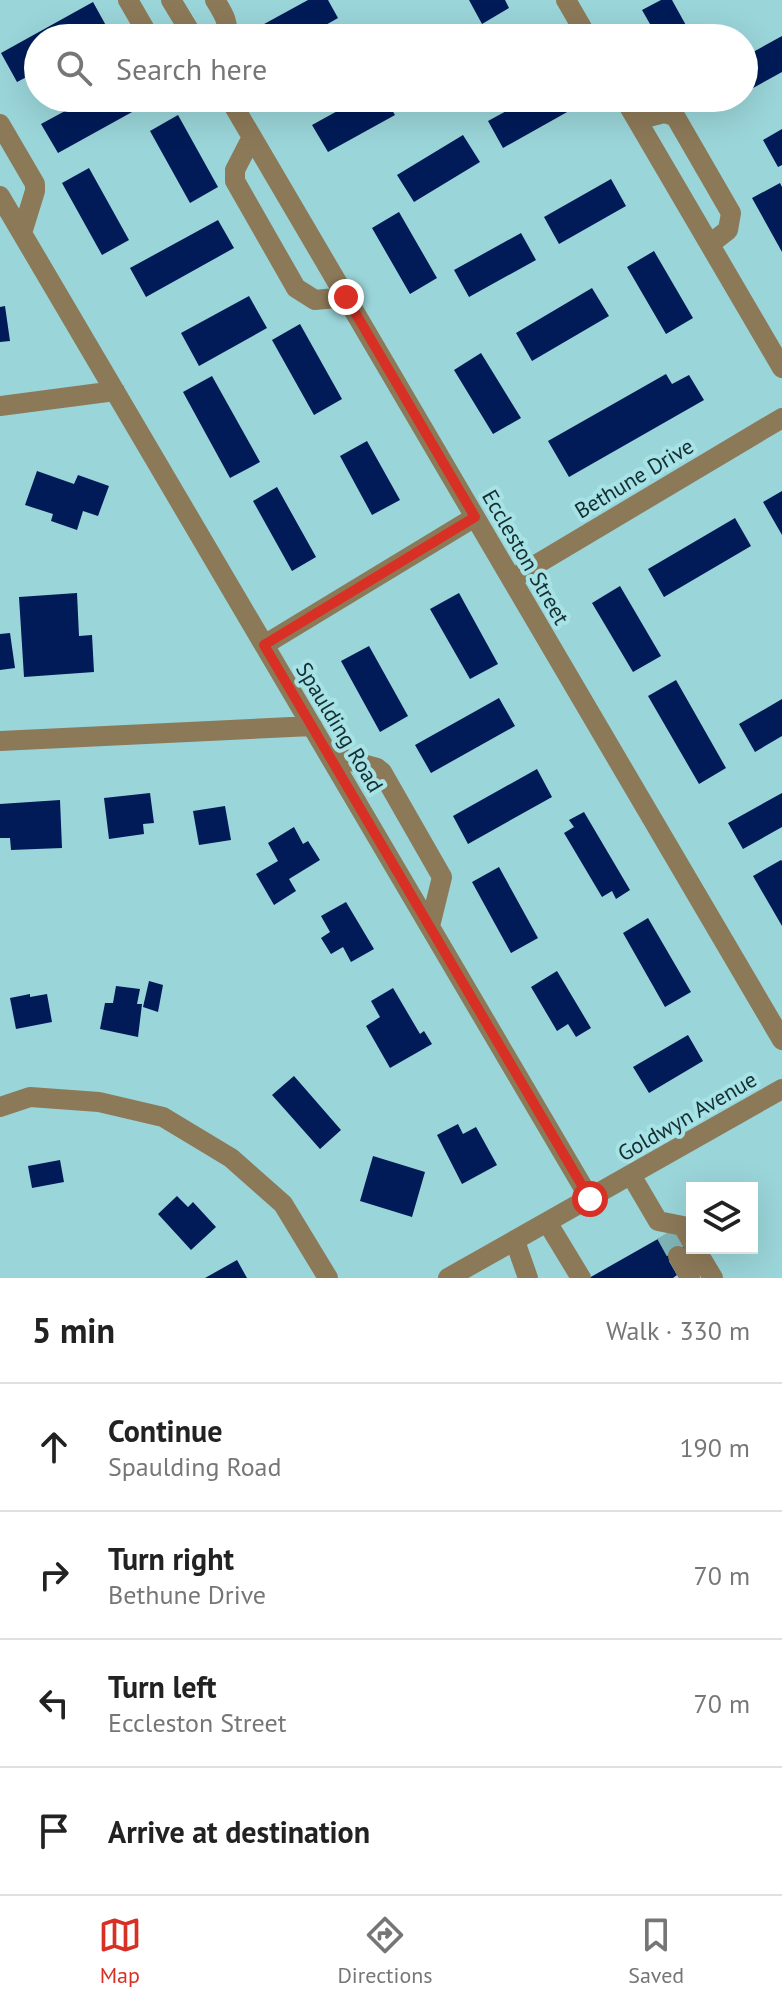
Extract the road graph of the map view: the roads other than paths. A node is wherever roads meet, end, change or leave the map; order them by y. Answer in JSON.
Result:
{"nodes":[{"id":1,"x":128,"y":0,"type":"edge"},
{"id":2,"x":171,"y":0,"type":"edge"},
{"id":3,"x":215,"y":0,"type":"edge"},
{"id":4,"x":566,"y":0,"type":"edge"},
{"id":5,"x":142,"y":24,"type":"edge"},
{"id":6,"x":186,"y":24,"type":"edge"},
{"id":7,"x":227,"y":24,"type":"edge"},
{"id":8,"x":580,"y":24,"type":"edge"},
{"id":9,"x":237,"y":112,"type":"edge"},
{"id":10,"x":632,"y":112,"type":"edge"},
{"id":11,"x":637,"y":120,"type":"junction"},
{"id":12,"x":0,"y":124,"type":"edge"},
{"id":13,"x":252,"y":137,"type":"junction"},
{"id":14,"x":0,"y":196,"type":"edge"},
{"id":15,"x":22,"y":233,"type":"junction"},
{"id":16,"x":710,"y":244,"type":"junction"},
{"id":17,"x":346,"y":297,"type":"junction"},
{"id":18,"x":782,"y":368,"type":"edge"},
{"id":19,"x":115,"y":391,"type":"junction"},
{"id":20,"x":0,"y":406,"type":"edge"},
{"id":21,"x":782,"y":418,"type":"edge"},
{"id":22,"x":475,"y":517,"type":"junction"},
{"id":23,"x":512,"y":579,"type":"junction"},
{"id":24,"x":264,"y":645,"type":"junction"},
{"id":25,"x":312,"y":726,"type":"junction"},
{"id":26,"x":0,"y":741,"type":"edge"},
{"id":27,"x":329,"y":755,"type":"junction"},
{"id":28,"x":430,"y":926,"type":"junction"},
{"id":29,"x":782,"y":1040,"type":"edge"},
{"id":30,"x":782,"y":1089,"type":"edge"},
{"id":31,"x":0,"y":1107,"type":"edge"},
{"id":32,"x":631,"y":1175,"type":"junction"},
{"id":33,"x":590,"y":1199,"type":"junction"},
{"id":34,"x":547,"y":1222,"type":"junction"},
{"id":35,"x":686,"y":1238,"type":"tunnel mouth"},
{"id":36,"x":515,"y":1241,"type":"junction"},
{"id":37,"x":689,"y":1254,"type":"tunnel mouth"},
{"id":38,"x":693,"y":1254,"type":"tunnel mouth"},
{"id":39,"x":328,"y":1278,"type":"edge"},
{"id":40,"x":448,"y":1278,"type":"edge"},
{"id":41,"x":528,"y":1278,"type":"edge"},
{"id":42,"x":581,"y":1278,"type":"edge"},
{"id":43,"x":690,"y":1278,"type":"edge"},
{"id":44,"x":713,"y":1278,"type":"edge"}],
"edges":[{"from":1,"to":5,"type":"street"},
{"from":2,"to":6,"type":"street"},
{"from":3,"to":7,"type":"street"},
{"from":4,"to":8,"type":"street"},
{"from":9,"to":13,"type":"street","name":"Eccleston Street"},
{"from":10,"to":11,"type":"street"},
{"from":11,"to":16,"type":"street"},
{"from":11,"to":16,"type":"street"},
{"from":12,"to":15,"type":"street"},
{"from":13,"to":17,"type":"street","name":"Eccleston Street"},
{"from":13,"to":17,"type":"street"},
{"from":14,"to":15,"type":"street","name":"Spaulding Road"},
{"from":15,"to":19,"type":"street","name":"Spaulding Road"},
{"from":16,"to":18,"type":"street"},
{"from":17,"to":22,"type":"street","name":"Eccleston Street"},
{"from":19,"to":20,"type":"street"},
{"from":19,"to":24,"type":"street","name":"Spaulding Road"},
{"from":21,"to":23,"type":"street","name":"Bethune Drive"},
{"from":22,"to":23,"type":"street","name":"Eccleston Street"},
{"from":22,"to":24,"type":"street"},
{"from":23,"to":29,"type":"street","name":"Eccleston Street"},
{"from":24,"to":25,"type":"street","name":"Spaulding Road"},
{"from":25,"to":26,"type":"street"},
{"from":25,"to":27,"type":"street","name":"Spaulding Road"},
{"from":27,"to":28,"type":"street","name":"Spaulding Road"},
{"from":27,"to":28,"type":"street"},
{"from":28,"to":33,"type":"street","name":"Spaulding Road"},
{"from":30,"to":32,"type":"street","name":"Goldwyn Avenue"},
{"from":31,"to":39,"type":"street"},
{"from":32,"to":33,"type":"street","name":"Goldwyn Avenue"},
{"from":32,"to":35,"type":"street"},
{"from":33,"to":34,"type":"street","name":"Goldwyn Avenue"},
{"from":34,"to":36,"type":"street","name":"Goldwyn Avenue"},
{"from":34,"to":42,"type":"street"},
{"from":36,"to":40,"type":"street","name":"Goldwyn Avenue"},
{"from":36,"to":41,"type":"street"},
{"from":37,"to":43,"type":"street"},
{"from":38,"to":44,"type":"street"}]}
